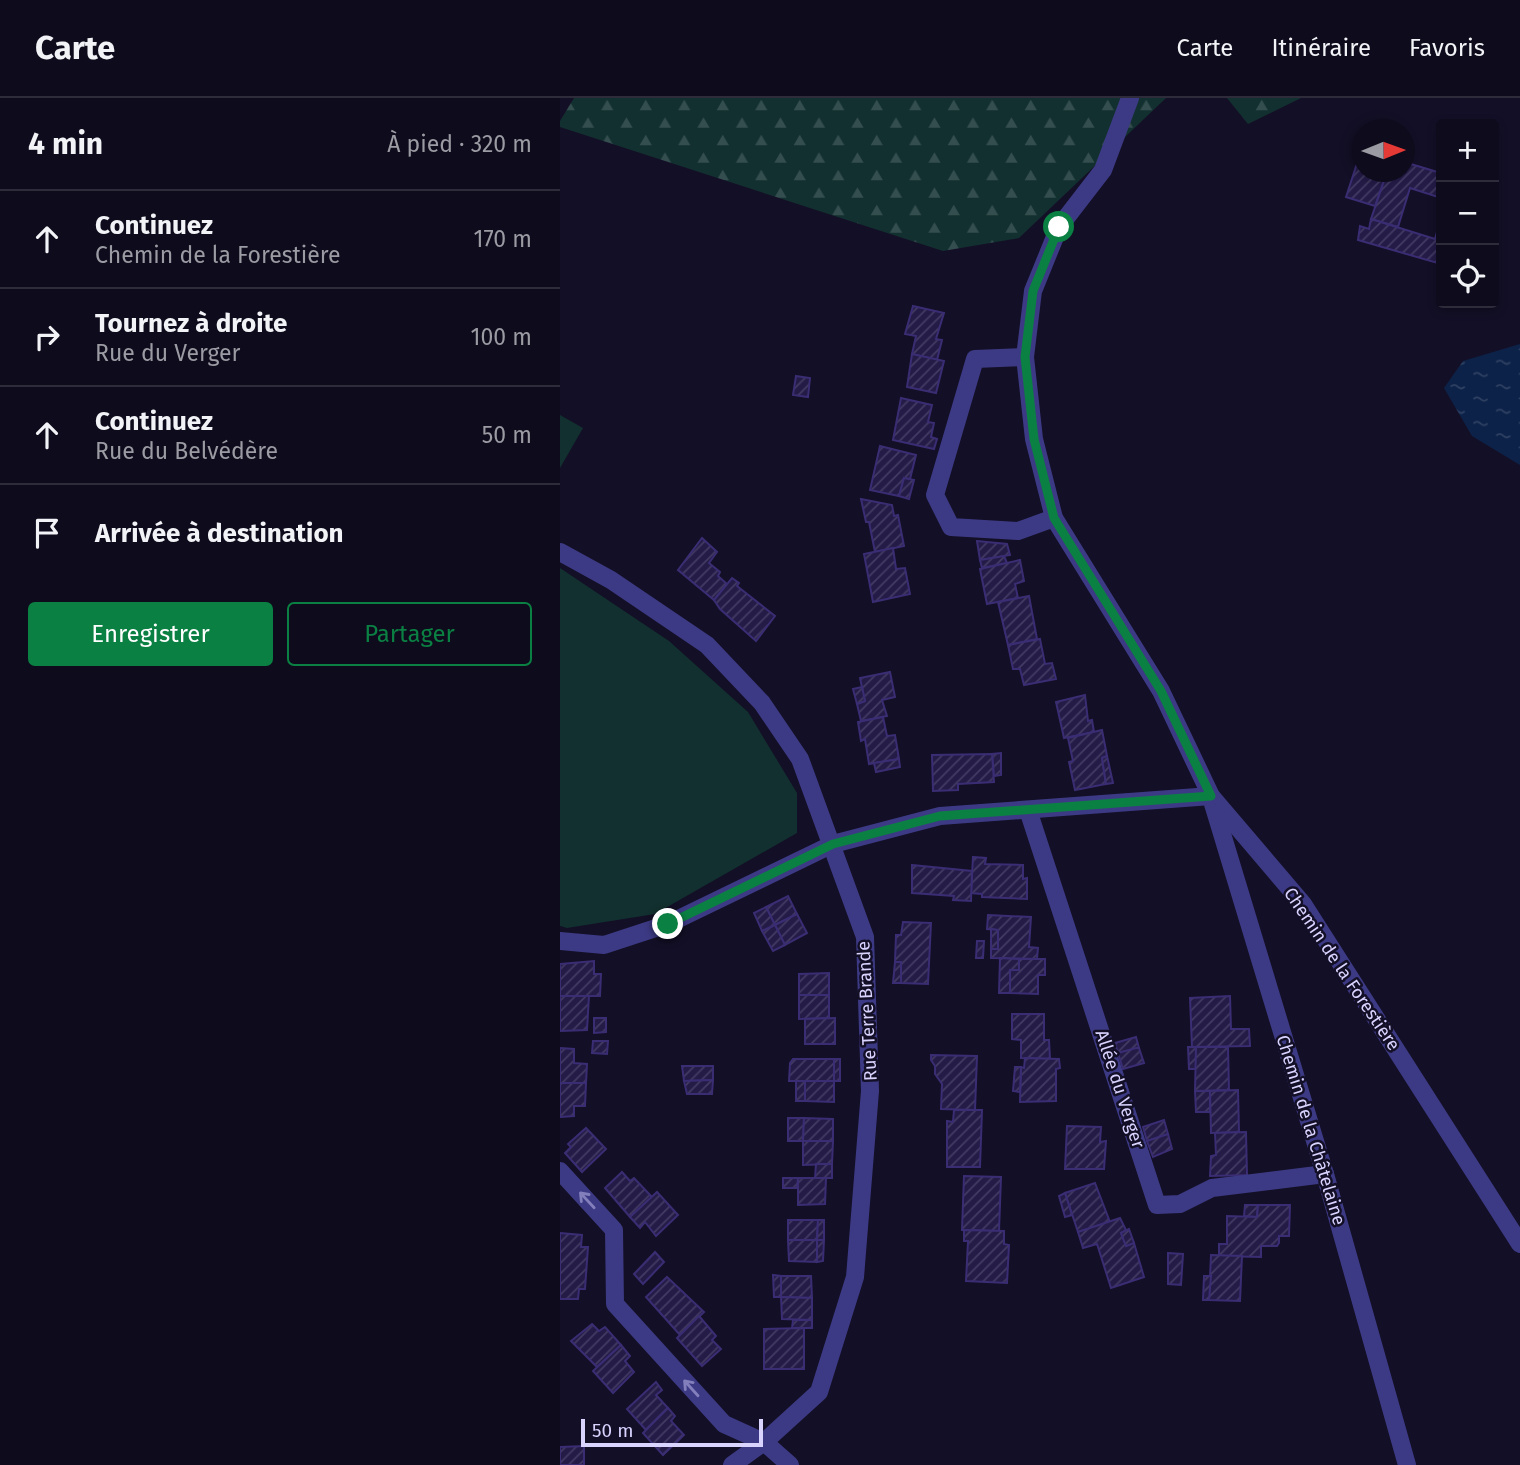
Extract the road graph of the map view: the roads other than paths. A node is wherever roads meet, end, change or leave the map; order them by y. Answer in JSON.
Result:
{"nodes":[{"id":1,"x":1130,"y":98,"type":"edge"},
{"id":2,"x":1025,"y":357,"type":"junction"},
{"id":3,"x":1054,"y":518,"type":"junction"},
{"id":4,"x":560,"y":552,"type":"edge"},
{"id":5,"x":1211,"y":796,"type":"junction"},
{"id":6,"x":1028,"y":810,"type":"junction"},
{"id":7,"x":833,"y":844,"type":"junction"},
{"id":8,"x":560,"y":941,"type":"edge"},
{"id":9,"x":560,"y":1171,"type":"edge"},
{"id":10,"x":1325,"y":1174,"type":"junction"},
{"id":11,"x":1520,"y":1244,"type":"edge"},
{"id":12,"x":764,"y":1442,"type":"junction"},
{"id":13,"x":732,"y":1465,"type":"edge"},
{"id":14,"x":790,"y":1465,"type":"edge"},
{"id":15,"x":1407,"y":1465,"type":"edge"}],
"edges":[{"from":1,"to":2,"type":"street","name":"Chemin de la Forestière"},
{"from":2,"to":3,"type":"street","name":"Chemin de la Forestière"},
{"from":2,"to":3,"type":"street"},
{"from":3,"to":5,"type":"street","name":"Chemin de la Forestière"},
{"from":4,"to":7,"type":"street","name":"Rue Terre Brande"},
{"from":5,"to":6,"type":"street"},
{"from":5,"to":10,"type":"street","name":"Chemin de la Châtelaine"},
{"from":5,"to":11,"type":"street","name":"Chemin de la Forestière"},
{"from":6,"to":7,"type":"street"},
{"from":6,"to":10,"type":"street","name":"Allée du Verger"},
{"from":7,"to":8,"type":"street"},
{"from":7,"to":12,"type":"street","name":"Rue Terre Brande"},
{"from":12,"to":9,"type":"street","one_way":true},
{"from":10,"to":15,"type":"street","name":"Chemin de la Châtelaine"},
{"from":12,"to":13,"type":"street","name":"Rue Terre Brande"},
{"from":12,"to":14,"type":"street"}]}
